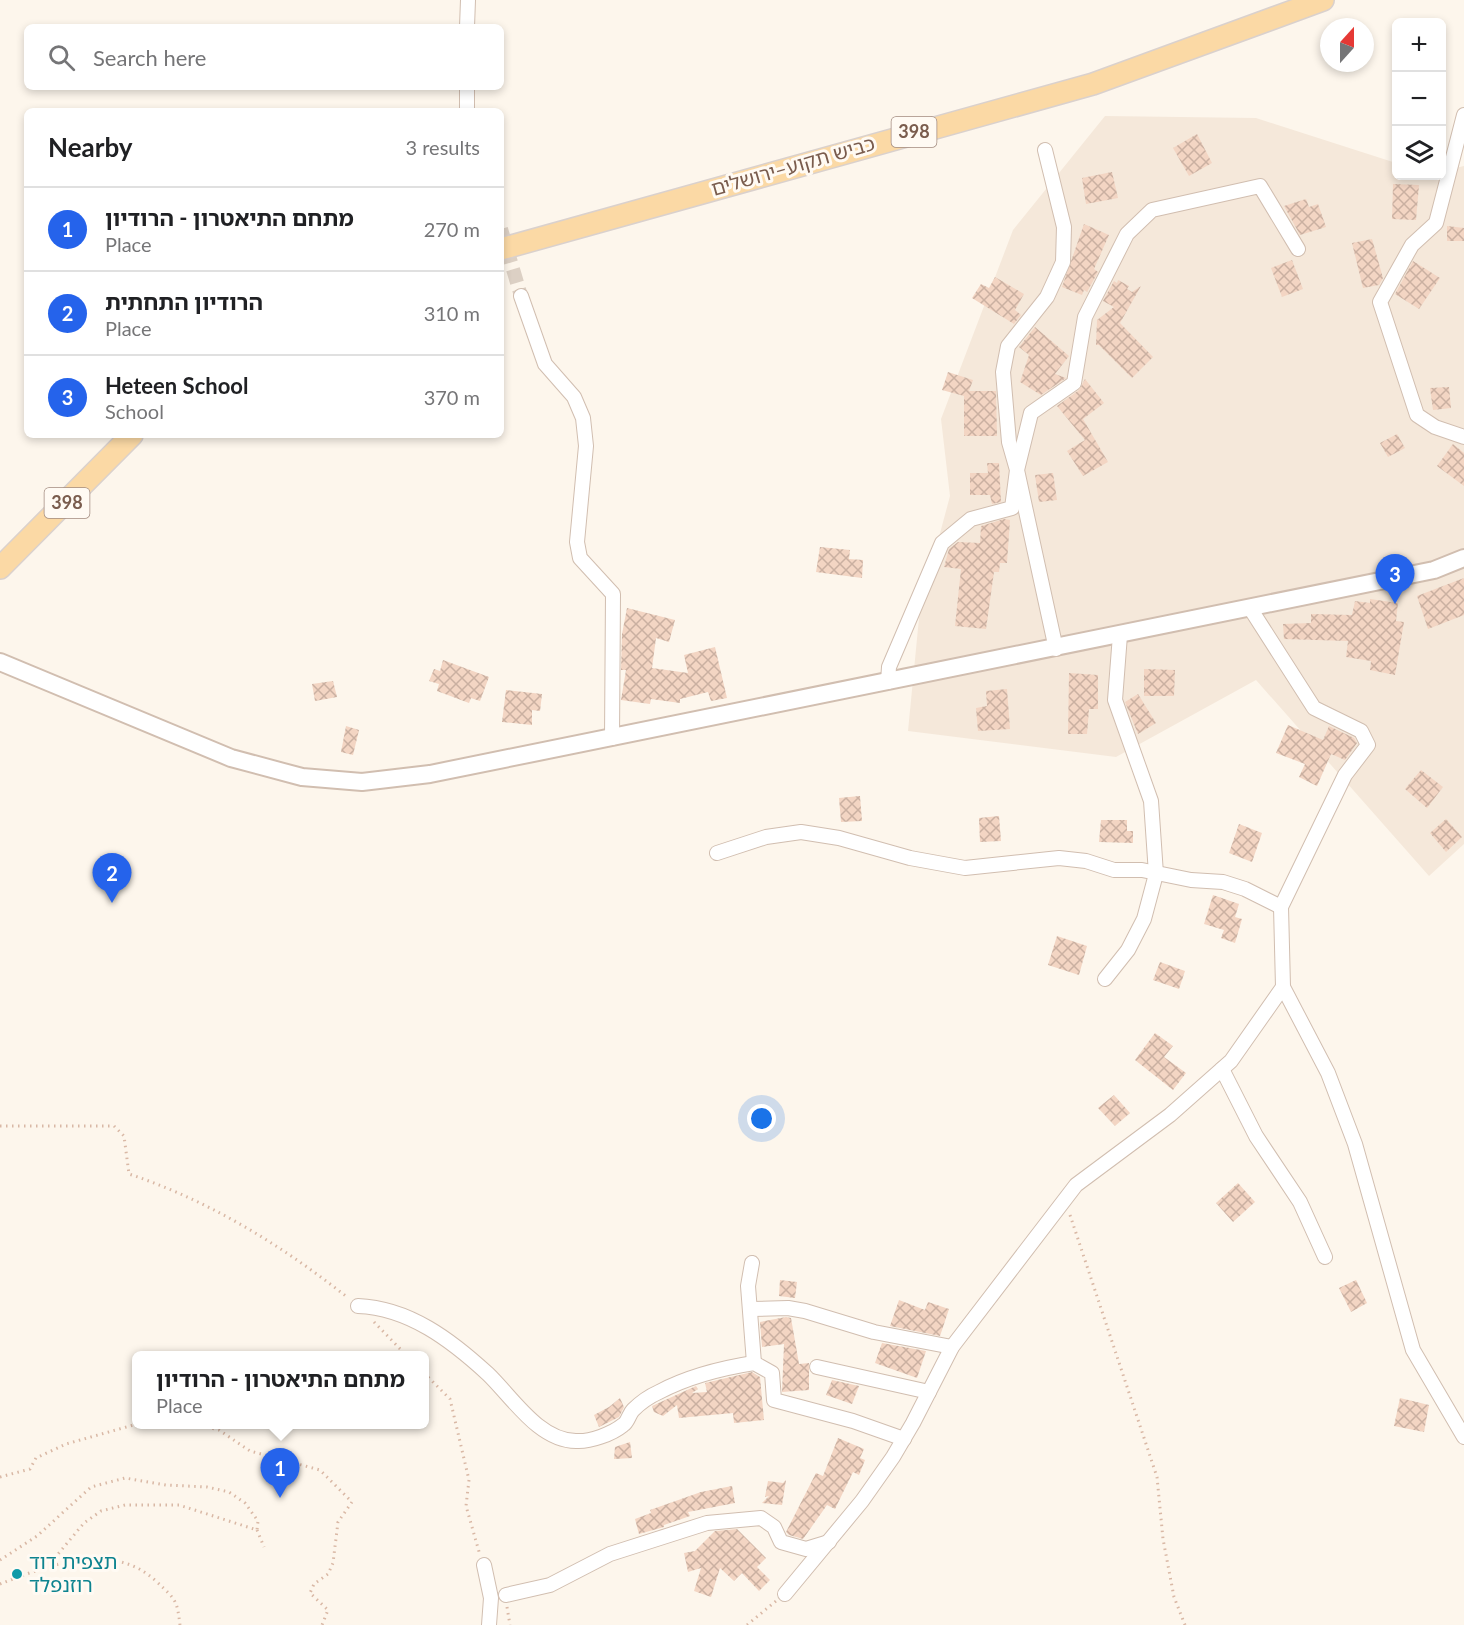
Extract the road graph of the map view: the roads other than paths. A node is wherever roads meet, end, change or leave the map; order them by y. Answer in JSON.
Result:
{"nodes":[{"id":1,"x":468,"y":0,"type":"edge"},
{"id":2,"x":1323,"y":0,"type":"edge"},
{"id":3,"x":467,"y":24,"type":"edge"},
{"id":4,"x":467,"y":90,"type":"edge"},
{"id":5,"x":467,"y":108,"type":"edge"},
{"id":6,"x":1464,"y":115,"type":"edge"},
{"id":7,"x":1045,"y":150,"type":"dead end"},
{"id":8,"x":504,"y":248,"type":"edge"},
{"id":9,"x":1298,"y":249,"type":"dead end"},
{"id":10,"x":521,"y":296,"type":"tunnel mouth"},
{"id":11,"x":1464,"y":436,"type":"edge"},
{"id":12,"x":129,"y":438,"type":"edge"},
{"id":13,"x":1017,"y":470,"type":"junction"},
{"id":14,"x":1464,"y":558,"type":"edge"},
{"id":15,"x":0,"y":568,"type":"edge"},
{"id":16,"x":1250,"y":608,"type":"junction"},
{"id":17,"x":1120,"y":635,"type":"junction"},
{"id":18,"x":1056,"y":649,"type":"junction"},
{"id":19,"x":0,"y":662,"type":"edge"},
{"id":20,"x":888,"y":682,"type":"junction"},
{"id":21,"x":612,"y":738,"type":"junction"},
{"id":22,"x":717,"y":853,"type":"dead end"},
{"id":23,"x":1156,"y":874,"type":"junction"},
{"id":24,"x":1281,"y":907,"type":"junction"},
{"id":25,"x":1105,"y":979,"type":"dead end"},
{"id":26,"x":1283,"y":987,"type":"junction"},
{"id":27,"x":1222,"y":1069,"type":"junction"},
{"id":28,"x":1325,"y":1257,"type":"dead end"},
{"id":29,"x":752,"y":1263,"type":"dead end"},
{"id":30,"x":358,"y":1306,"type":"road end"},
{"id":31,"x":751,"y":1309,"type":"junction"},
{"id":32,"x":952,"y":1347,"type":"junction"},
{"id":33,"x":754,"y":1362,"type":"junction"},
{"id":34,"x":817,"y":1367,"type":"dead end"},
{"id":35,"x":929,"y":1392,"type":"junction"},
{"id":36,"x":1464,"y":1437,"type":"edge"},
{"id":37,"x":904,"y":1439,"type":"junction"},
{"id":38,"x":829,"y":1542,"type":"junction"},
{"id":39,"x":484,"y":1565,"type":"road end"},
{"id":40,"x":785,"y":1594,"type":"road end"},
{"id":41,"x":506,"y":1595,"type":"road end"},
{"id":42,"x":489,"y":1625,"type":"edge"}],
"edges":[{"from":1,"to":3,"type":"street"},
{"from":2,"to":8,"type":"main road","name":"כביש תקוע–ירושלים","number":"398"},
{"from":4,"to":5,"type":"street"},
{"from":6,"to":11,"type":"street"},
{"from":7,"to":13,"type":"street"},
{"from":9,"to":13,"type":"street"},
{"from":10,"to":21,"type":"street"},
{"from":12,"to":15,"type":"main road","number":"398"},
{"from":13,"to":18,"type":"street"},
{"from":13,"to":20,"type":"street"},
{"from":14,"to":16,"type":"street"},
{"from":16,"to":17,"type":"street"},
{"from":16,"to":24,"type":"street"},
{"from":17,"to":18,"type":"street"},
{"from":17,"to":23,"type":"street"},
{"from":18,"to":20,"type":"street"},
{"from":19,"to":21,"type":"street"},
{"from":20,"to":21,"type":"street"},
{"from":22,"to":23,"type":"street"},
{"from":23,"to":24,"type":"street"},
{"from":23,"to":25,"type":"street"},
{"from":24,"to":26,"type":"street"},
{"from":26,"to":27,"type":"street"},
{"from":26,"to":36,"type":"street"},
{"from":27,"to":28,"type":"street"},
{"from":27,"to":32,"type":"street"},
{"from":29,"to":31,"type":"street"},
{"from":30,"to":33,"type":"street"},
{"from":31,"to":32,"type":"street"},
{"from":31,"to":33,"type":"street"},
{"from":32,"to":35,"type":"street"},
{"from":33,"to":37,"type":"street"},
{"from":34,"to":35,"type":"street"},
{"from":35,"to":37,"type":"street"},
{"from":37,"to":38,"type":"street"},
{"from":38,"to":40,"type":"street"},
{"from":38,"to":41,"type":"street"},
{"from":39,"to":42,"type":"street"}]}
